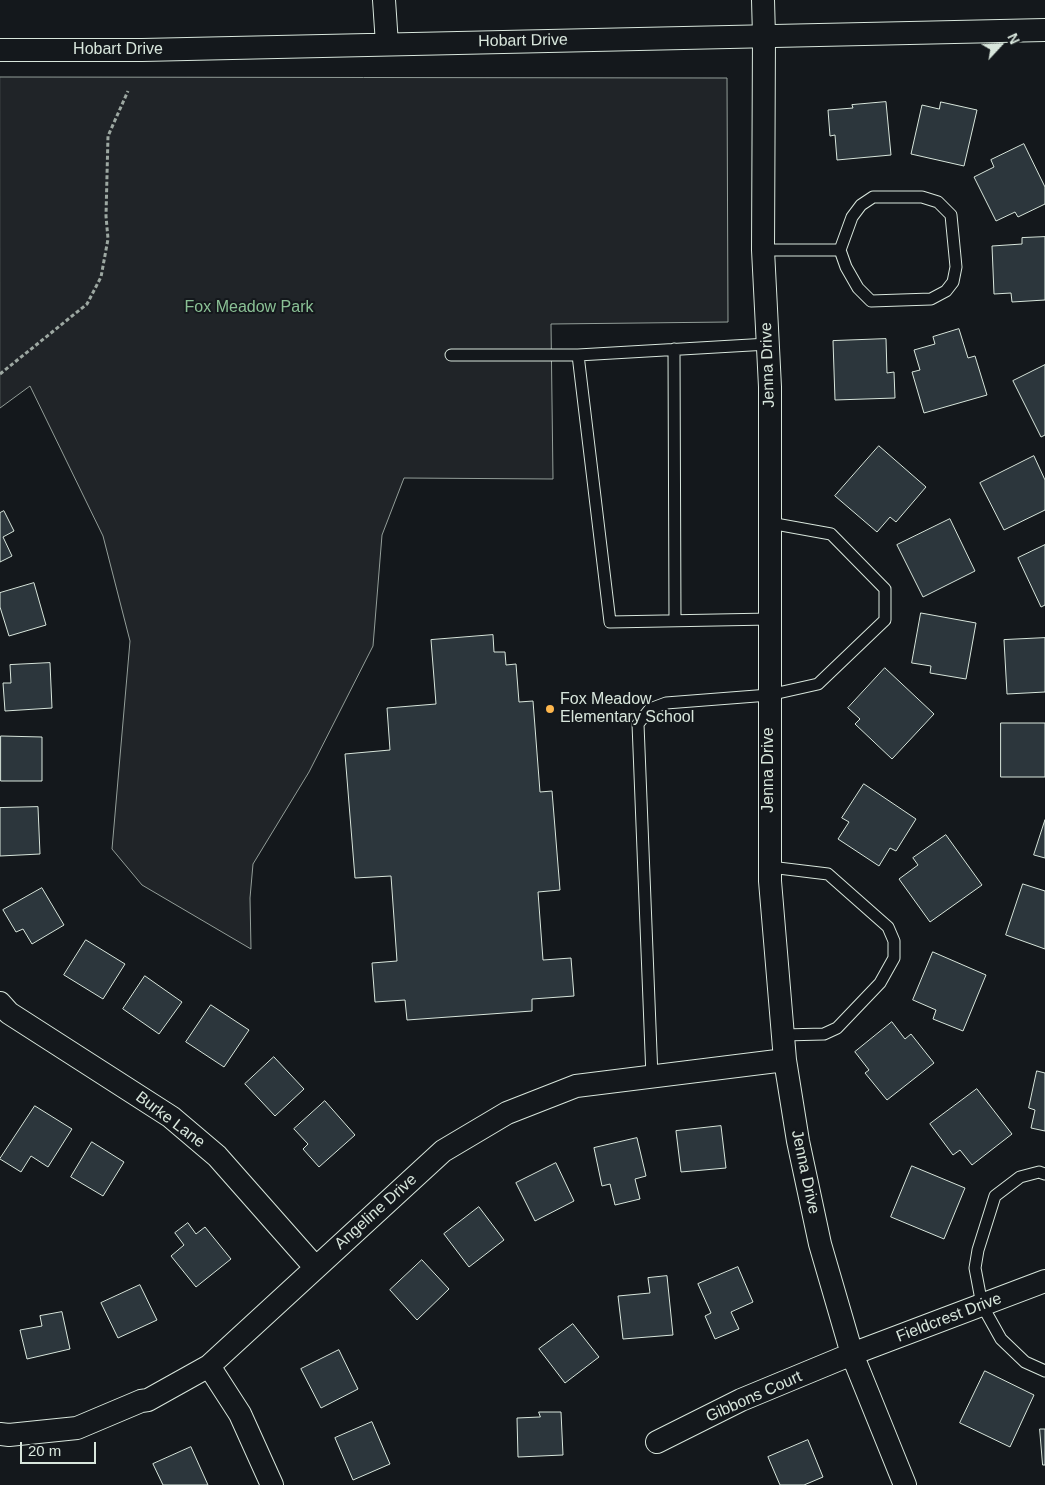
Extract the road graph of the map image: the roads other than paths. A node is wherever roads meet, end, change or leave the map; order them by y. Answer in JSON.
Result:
{"nodes":[{"id":1,"x":384,"y":0,"type":"edge"},
{"id":2,"x":763,"y":0,"type":"edge"},
{"id":3,"x":1045,"y":30,"type":"edge"},
{"id":4,"x":764,"y":36,"type":"junction"},
{"id":5,"x":387,"y":44,"type":"junction"},
{"id":6,"x":0,"y":50,"type":"edge"},
{"id":7,"x":763,"y":250,"type":"junction"},
{"id":8,"x":840,"y":250,"type":"junction"},
{"id":9,"x":768,"y":344,"type":"junction"},
{"id":10,"x":674,"y":350,"type":"junction"},
{"id":11,"x":451,"y":354,"type":"dead end"},
{"id":12,"x":578,"y":355,"type":"junction"},
{"id":13,"x":770,"y":523,"type":"junction"},
{"id":14,"x":770,"y":619,"type":"junction"},
{"id":15,"x":676,"y":621,"type":"junction"},
{"id":16,"x":769,"y":694,"type":"junction"},
{"id":17,"x":770,"y":868,"type":"junction"},
{"id":18,"x":0,"y":1003,"type":"edge"},
{"id":19,"x":783,"y":1035,"type":"junction"},
{"id":20,"x":785,"y":1060,"type":"junction"},
{"id":21,"x":652,"y":1076,"type":"junction"},
{"id":22,"x":1045,"y":1174,"type":"edge"},
{"id":23,"x":315,"y":1268,"type":"junction"},
{"id":24,"x":1045,"y":1281,"type":"edge"},
{"id":25,"x":982,"y":1305,"type":"junction"},
{"id":26,"x":852,"y":1354,"type":"junction"},
{"id":27,"x":208,"y":1366,"type":"junction"},
{"id":28,"x":1045,"y":1371,"type":"edge"},
{"id":29,"x":0,"y":1434,"type":"edge"},
{"id":30,"x":656,"y":1442,"type":"dead end"},
{"id":31,"x":272,"y":1485,"type":"edge"},
{"id":32,"x":905,"y":1485,"type":"edge"}],
"edges":[{"from":1,"to":5,"type":"street"},
{"from":2,"to":4,"type":"street","name":"Jenna Drive"},
{"from":3,"to":4,"type":"street","name":"Hobart Drive"},
{"from":4,"to":5,"type":"street","name":"Hobart Drive"},
{"from":4,"to":7,"type":"street","name":"Jenna Drive"},
{"from":5,"to":6,"type":"street","name":"Hobart Drive"},
{"from":7,"to":8,"type":"lane"},
{"from":7,"to":9,"type":"street","name":"Jenna Drive"},
{"from":8,"to":8,"type":"lane"},
{"from":9,"to":10,"type":"lane"},
{"from":9,"to":13,"type":"street","name":"Jenna Drive"},
{"from":10,"to":12,"type":"lane"},
{"from":10,"to":15,"type":"lane"},
{"from":11,"to":12,"type":"lane"},
{"from":12,"to":15,"type":"lane"},
{"from":13,"to":14,"type":"street","name":"Jenna Drive"},
{"from":13,"to":16,"type":"lane"},
{"from":14,"to":15,"type":"lane"},
{"from":14,"to":16,"type":"street","name":"Jenna Drive"},
{"from":16,"to":17,"type":"street","name":"Jenna Drive"},
{"from":16,"to":21,"type":"lane"},
{"from":17,"to":19,"type":"street","name":"Jenna Drive"},
{"from":17,"to":19,"type":"lane"},
{"from":18,"to":23,"type":"street","name":"Burke Lane"},
{"from":19,"to":20,"type":"street","name":"Jenna Drive"},
{"from":20,"to":21,"type":"street","name":"Angeline Drive"},
{"from":20,"to":26,"type":"street","name":"Jenna Drive"},
{"from":21,"to":23,"type":"street","name":"Angeline Drive"},
{"from":22,"to":25,"type":"lane"},
{"from":23,"to":27,"type":"street","name":"Angeline Drive"},
{"from":24,"to":25,"type":"street","name":"Fieldcrest Drive"},
{"from":25,"to":26,"type":"street","name":"Fieldcrest Drive"},
{"from":25,"to":28,"type":"lane"},
{"from":26,"to":30,"type":"street","name":"Gibbons Court"},
{"from":26,"to":32,"type":"street","name":"Jenna Drive"},
{"from":27,"to":29,"type":"street","name":"Angeline Drive"},
{"from":27,"to":31,"type":"street"}]}
